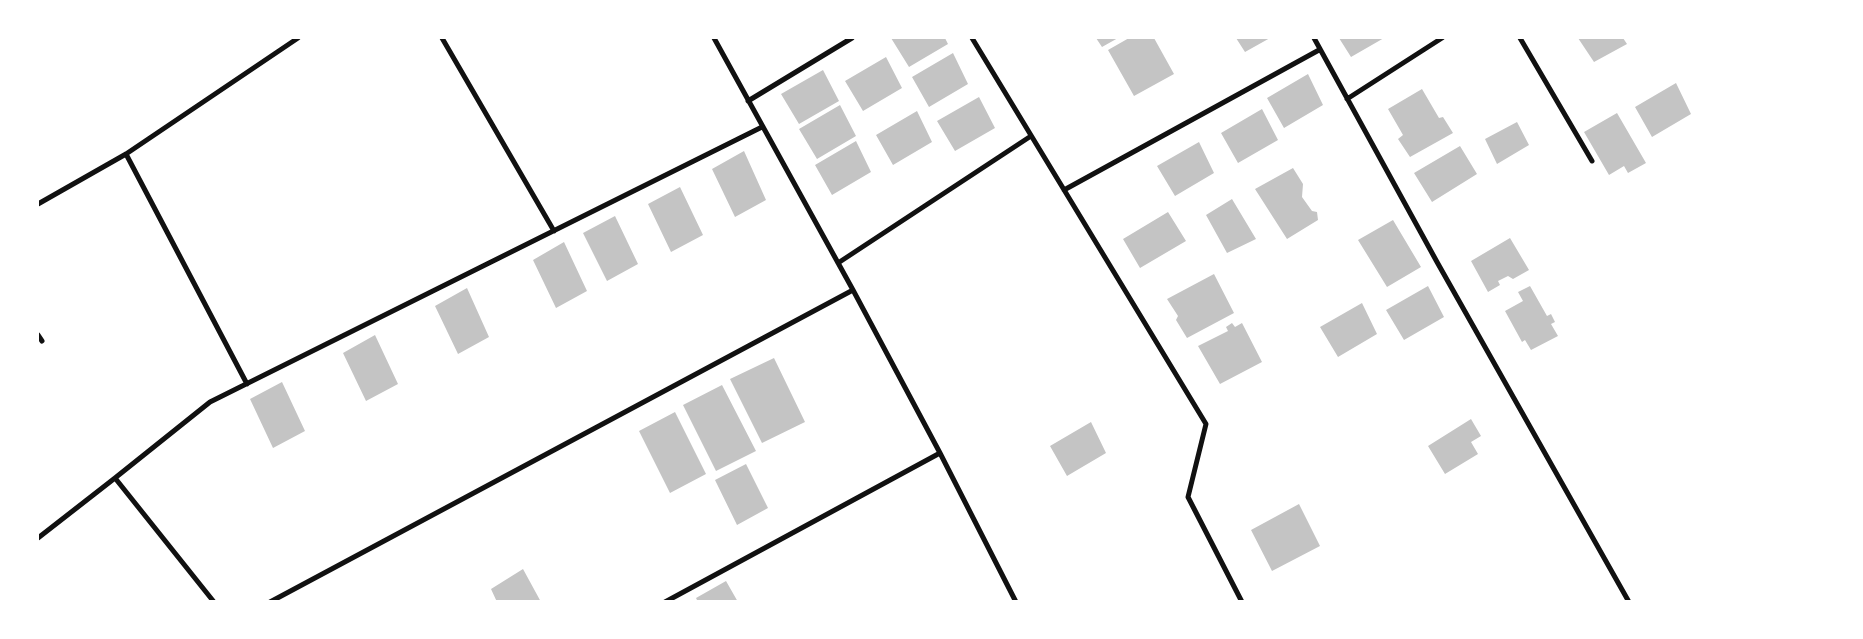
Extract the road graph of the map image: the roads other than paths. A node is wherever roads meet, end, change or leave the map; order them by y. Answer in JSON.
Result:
{"nodes":[{"id":1,"x":298,"y":38,"type":"edge"},
{"id":2,"x":442,"y":38,"type":"edge"},
{"id":3,"x":714,"y":38,"type":"edge"},
{"id":4,"x":852,"y":38,"type":"edge"},
{"id":5,"x":972,"y":38,"type":"edge"},
{"id":6,"x":1314,"y":38,"type":"edge"},
{"id":7,"x":1442,"y":38,"type":"edge"},
{"id":8,"x":1520,"y":38,"type":"edge"},
{"id":9,"x":1320,"y":50,"type":"junction"},
{"id":10,"x":1347,"y":99,"type":"junction"},
{"id":11,"x":748,"y":101,"type":"junction"},
{"id":12,"x":762,"y":127,"type":"junction"},
{"id":13,"x":1031,"y":136,"type":"junction"},
{"id":14,"x":126,"y":154,"type":"junction"},
{"id":15,"x":1592,"y":161,"type":"dead end"},
{"id":16,"x":1064,"y":190,"type":"junction"},
{"id":17,"x":38,"y":204,"type":"edge"},
{"id":18,"x":554,"y":231,"type":"junction"},
{"id":19,"x":838,"y":263,"type":"junction"},
{"id":20,"x":853,"y":290,"type":"junction"},
{"id":21,"x":38,"y":335,"type":"edge"},
{"id":22,"x":42,"y":341,"type":"dead end"},
{"id":23,"x":247,"y":384,"type":"junction"},
{"id":24,"x":940,"y":453,"type":"junction"},
{"id":25,"x":115,"y":478,"type":"junction"},
{"id":26,"x":38,"y":538,"type":"edge"},
{"id":27,"x":1014,"y":601,"type":"edge"},
{"id":28,"x":214,"y":602,"type":"edge"},
{"id":29,"x":270,"y":602,"type":"edge"},
{"id":30,"x":665,"y":602,"type":"edge"},
{"id":31,"x":1242,"y":602,"type":"edge"},
{"id":32,"x":1629,"y":602,"type":"edge"}],
"edges":[{"from":1,"to":14,"type":"street"},
{"from":2,"to":18,"type":"street"},
{"from":3,"to":11,"type":"street"},
{"from":4,"to":11,"type":"street"},
{"from":5,"to":13,"type":"street"},
{"from":6,"to":9,"type":"street"},
{"from":7,"to":10,"type":"street"},
{"from":8,"to":15,"type":"street"},
{"from":9,"to":10,"type":"street"},
{"from":9,"to":16,"type":"street"},
{"from":10,"to":32,"type":"street"},
{"from":11,"to":12,"type":"street"},
{"from":12,"to":18,"type":"street"},
{"from":12,"to":19,"type":"street"},
{"from":13,"to":16,"type":"street"},
{"from":13,"to":19,"type":"street"},
{"from":14,"to":17,"type":"street"},
{"from":14,"to":23,"type":"street"},
{"from":16,"to":31,"type":"street"},
{"from":18,"to":23,"type":"street"},
{"from":19,"to":20,"type":"street"},
{"from":20,"to":24,"type":"street"},
{"from":20,"to":29,"type":"street"},
{"from":21,"to":22,"type":"street"},
{"from":23,"to":25,"type":"street"},
{"from":24,"to":27,"type":"street"},
{"from":24,"to":30,"type":"street"},
{"from":25,"to":26,"type":"street"},
{"from":25,"to":28,"type":"street"}]}
